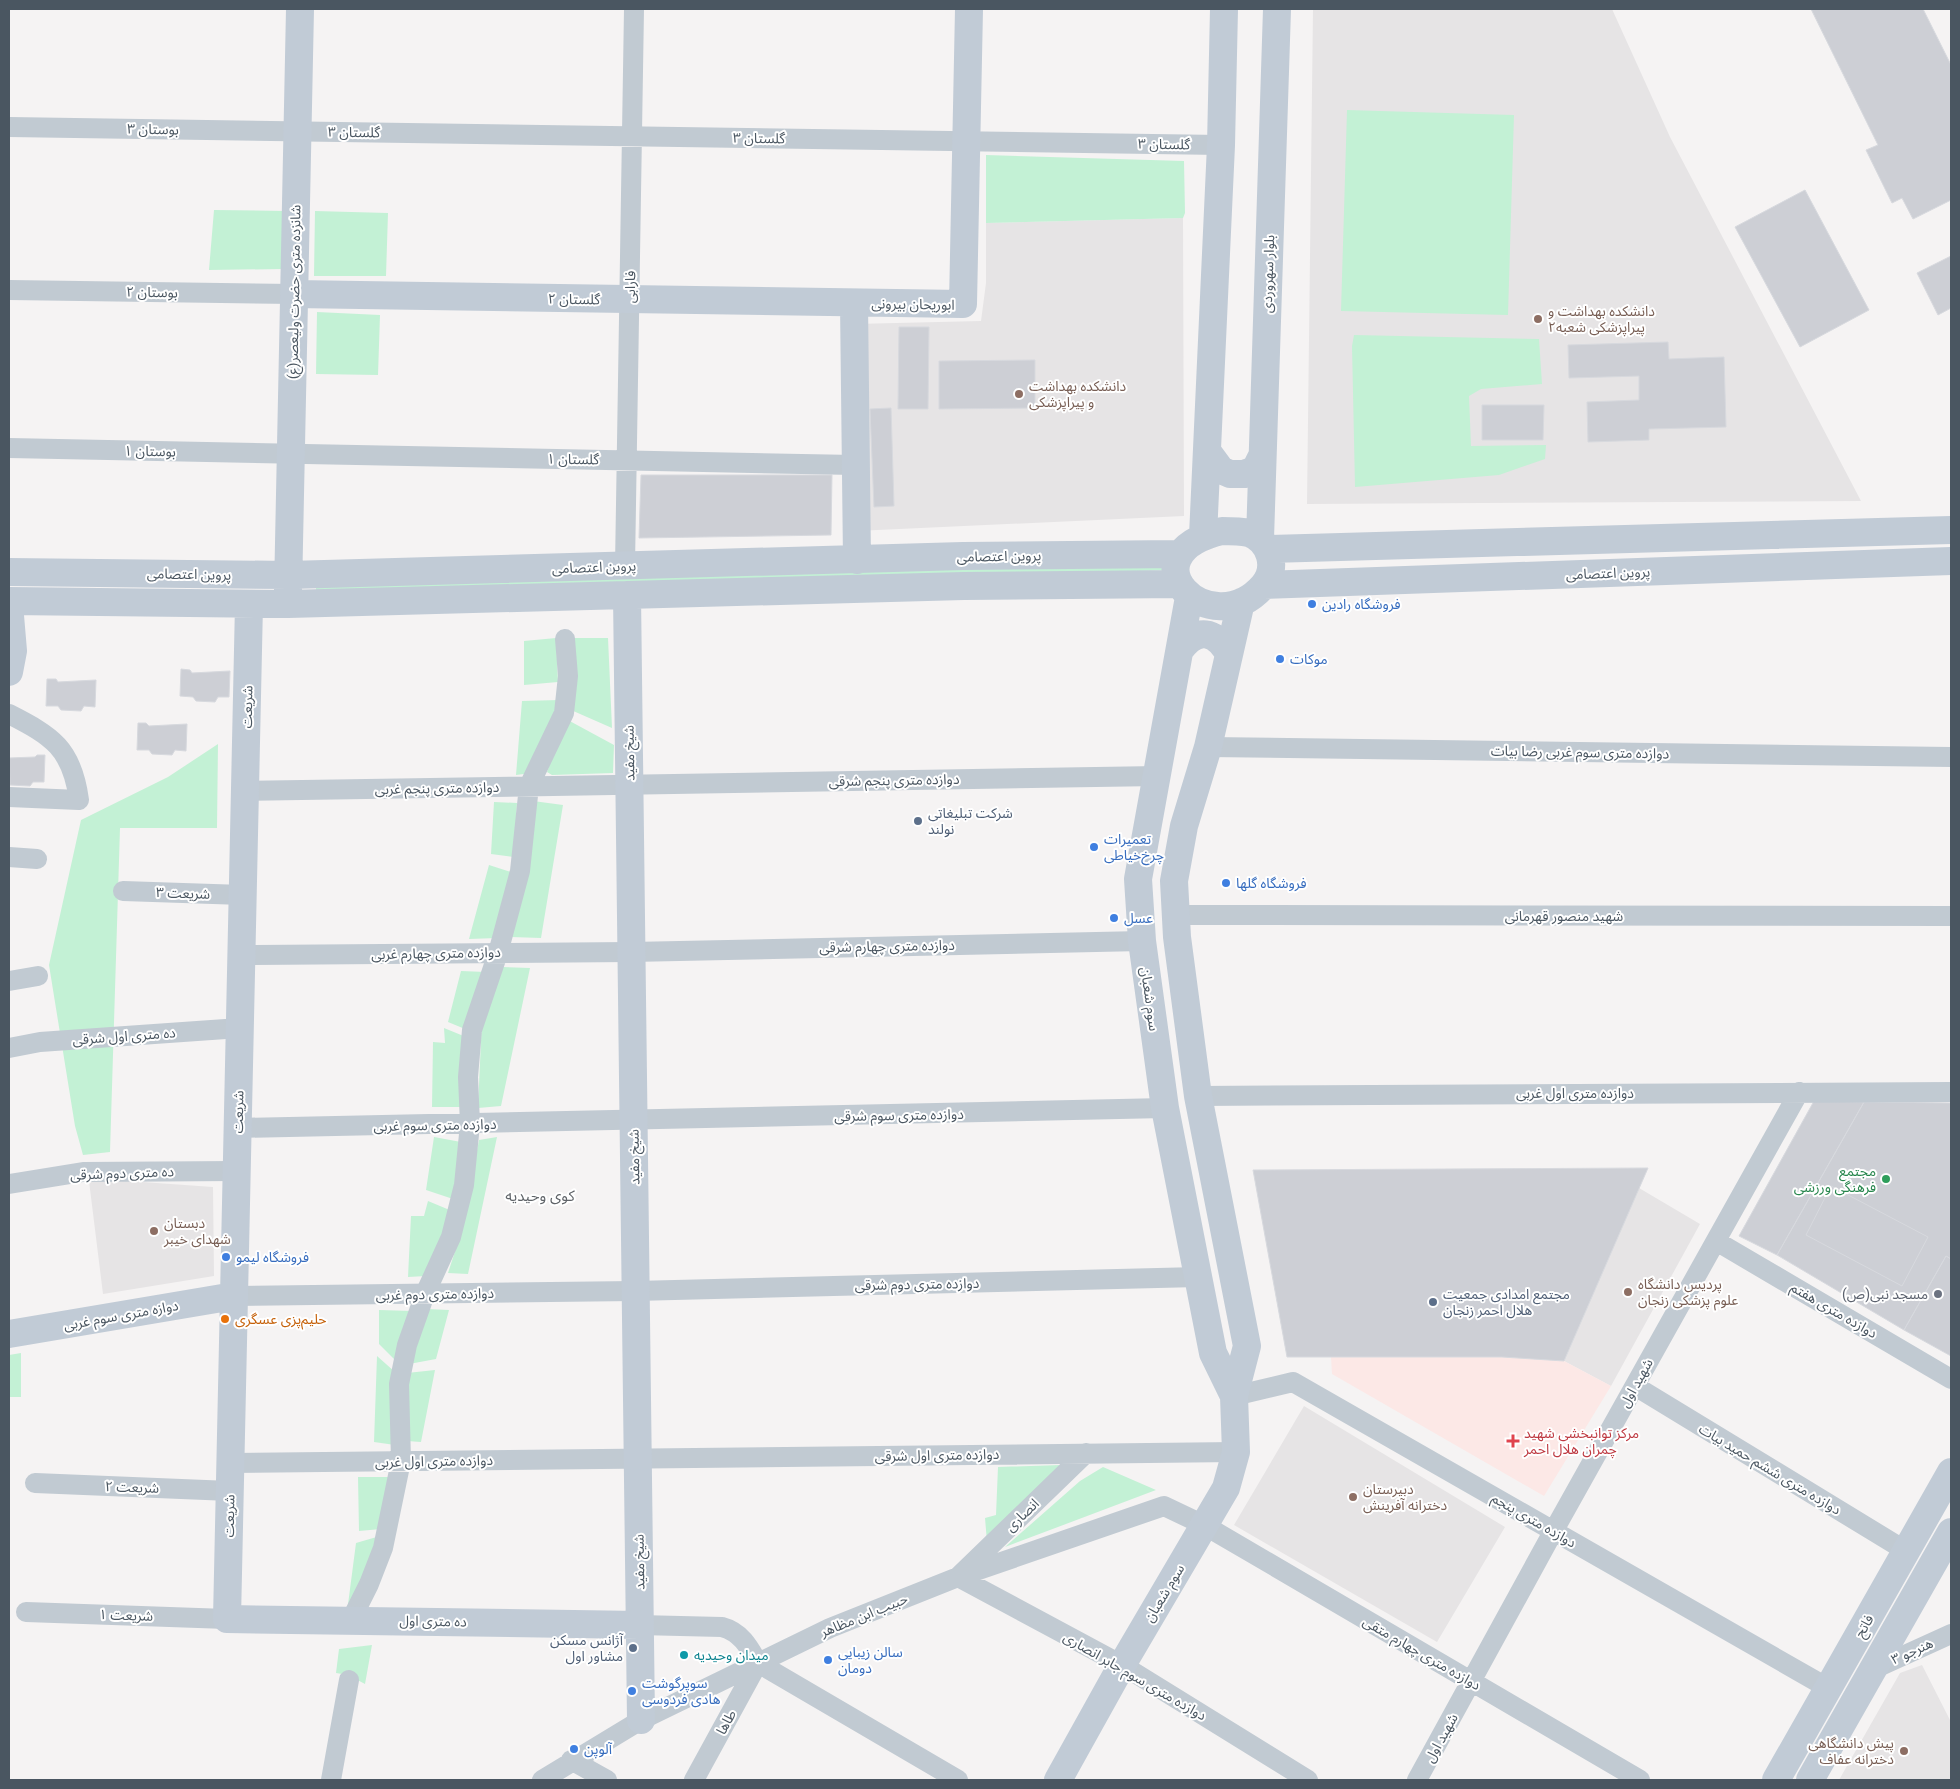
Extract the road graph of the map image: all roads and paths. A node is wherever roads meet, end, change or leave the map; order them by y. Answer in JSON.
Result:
{"nodes":[{"id":1,"x":300,"y":9,"type":"edge"},
{"id":2,"x":634,"y":9,"type":"edge"},
{"id":3,"x":969,"y":9,"type":"edge"},
{"id":4,"x":1224,"y":9,"type":"edge"},
{"id":5,"x":1277,"y":9,"type":"edge"},
{"id":6,"x":9,"y":127,"type":"edge"},
{"id":7,"x":297,"y":131,"type":"junction"},
{"id":8,"x":632,"y":136,"type":"junction"},
{"id":9,"x":966,"y":141,"type":"junction"},
{"id":10,"x":1221,"y":145,"type":"junction"},
{"id":11,"x":9,"y":290,"type":"edge"},
{"id":12,"x":294,"y":294,"type":"junction"},
{"id":13,"x":630,"y":299,"type":"junction"},
{"id":14,"x":854,"y":303,"type":"junction"},
{"id":15,"x":9,"y":448,"type":"edge"},
{"id":16,"x":1207,"y":450,"type":"junction"},
{"id":17,"x":291,"y":454,"type":"junction"},
{"id":18,"x":1262,"y":456,"type":"junction"},
{"id":19,"x":627,"y":460,"type":"junction"},
{"id":20,"x":855,"y":464,"type":"junction"},
{"id":21,"x":1951,"y":530,"type":"edge"},
{"id":22,"x":1203,"y":536,"type":"junction"},
{"id":23,"x":1264,"y":544,"type":"junction"},
{"id":24,"x":1180,"y":554,"type":"junction"},
{"id":25,"x":857,"y":560,"type":"junction"},
{"id":26,"x":1951,"y":561,"type":"edge"},
{"id":27,"x":626,"y":566,"type":"junction"},
{"id":28,"x":9,"y":572,"type":"edge"},
{"id":29,"x":289,"y":575,"type":"junction"},
{"id":30,"x":1264,"y":585,"type":"junction"},
{"id":31,"x":1184,"y":591,"type":"junction"},
{"id":32,"x":627,"y":595,"type":"junction"},
{"id":33,"x":1241,"y":602,"type":"junction"},
{"id":34,"x":9,"y":603,"type":"edge"},
{"id":35,"x":249,"y":604,"type":"junction"},
{"id":36,"x":288,"y":604,"type":"junction"},
{"id":37,"x":565,"y":639,"type":"dead end"},
{"id":38,"x":1180,"y":650,"type":"junction"},
{"id":39,"x":1229,"y":654,"type":"junction"},
{"id":40,"x":9,"y":672,"type":"edge"},
{"id":41,"x":9,"y":714,"type":"edge"},
{"id":42,"x":1208,"y":747,"type":"junction"},
{"id":43,"x":1951,"y":757,"type":"edge"},
{"id":44,"x":1158,"y":776,"type":"junction"},
{"id":45,"x":629,"y":784,"type":"junction"},
{"id":46,"x":529,"y":786,"type":"junction"},
{"id":47,"x":245,"y":791,"type":"junction"},
{"id":48,"x":9,"y":797,"type":"edge"},
{"id":49,"x":9,"y":856,"type":"edge"},
{"id":50,"x":37,"y":859,"type":"dead end"},
{"id":51,"x":123,"y":891,"type":"dead end"},
{"id":52,"x":243,"y":895,"type":"junction"},
{"id":53,"x":1176,"y":915,"type":"junction"},
{"id":54,"x":1951,"y":916,"type":"edge"},
{"id":55,"x":1142,"y":941,"type":"junction"},
{"id":56,"x":631,"y":952,"type":"junction"},
{"id":57,"x":498,"y":953,"type":"junction"},
{"id":58,"x":242,"y":955,"type":"junction"},
{"id":59,"x":38,"y":976,"type":"dead end"},
{"id":60,"x":9,"y":981,"type":"edge"},
{"id":61,"x":240,"y":1028,"type":"junction"},
{"id":62,"x":9,"y":1048,"type":"edge"},
{"id":63,"x":1799,"y":1092,"type":"junction"},
{"id":64,"x":1951,"y":1092,"type":"edge"},
{"id":65,"x":1198,"y":1096,"type":"junction"},
{"id":66,"x":1164,"y":1108,"type":"junction"},
{"id":67,"x":633,"y":1121,"type":"junction"},
{"id":68,"x":470,"y":1124,"type":"junction"},
{"id":69,"x":238,"y":1128,"type":"junction"},
{"id":70,"x":237,"y":1171,"type":"junction"},
{"id":71,"x":9,"y":1184,"type":"edge"},
{"id":72,"x":1716,"y":1240,"type":"junction"},
{"id":73,"x":1198,"y":1278,"type":"junction"},
{"id":74,"x":636,"y":1291,"type":"junction"},
{"id":75,"x":425,"y":1294,"type":"junction"},
{"id":76,"x":234,"y":1296,"type":"junction"},
{"id":77,"x":9,"y":1334,"type":"edge"},
{"id":78,"x":1951,"y":1379,"type":"edge"},
{"id":79,"x":1635,"y":1386,"type":"junction"},
{"id":80,"x":1234,"y":1396,"type":"junction"},
{"id":81,"x":1236,"y":1452,"type":"junction"},
{"id":82,"x":1086,"y":1453,"type":"junction"},
{"id":83,"x":637,"y":1458,"type":"junction"},
{"id":84,"x":401,"y":1461,"type":"junction"},
{"id":85,"x":230,"y":1463,"type":"junction"},
{"id":86,"x":1951,"y":1472,"type":"edge"},
{"id":87,"x":35,"y":1483,"type":"dead end"},
{"id":88,"x":230,"y":1491,"type":"junction"},
{"id":89,"x":1204,"y":1525,"type":"junction"},
{"id":90,"x":1553,"y":1532,"type":"junction"},
{"id":91,"x":1951,"y":1532,"type":"edge"},
{"id":92,"x":1906,"y":1551,"type":"junction"},
{"id":93,"x":958,"y":1577,"type":"junction"},
{"id":94,"x":26,"y":1612,"type":"dead end"},
{"id":95,"x":227,"y":1619,"type":"junction"},
{"id":96,"x":351,"y":1620,"type":"junction"},
{"id":97,"x":639,"y":1625,"type":"junction"},
{"id":98,"x":1951,"y":1634,"type":"edge"},
{"id":99,"x":758,"y":1663,"type":"junction"},
{"id":100,"x":1122,"y":1665,"type":"junction"},
{"id":101,"x":1874,"y":1669,"type":"junction"},
{"id":102,"x":349,"y":1680,"type":"dead end"},
{"id":103,"x":1472,"y":1682,"type":"junction"},
{"id":104,"x":1828,"y":1688,"type":"junction"},
{"id":105,"x":641,"y":1720,"type":"junction"},
{"id":106,"x":571,"y":1760,"type":"junction"},
{"id":107,"x":330,"y":1780,"type":"edge"},
{"id":108,"x":542,"y":1780,"type":"edge"},
{"id":109,"x":607,"y":1780,"type":"edge"},
{"id":110,"x":694,"y":1780,"type":"edge"},
{"id":111,"x":958,"y":1780,"type":"edge"},
{"id":112,"x":1058,"y":1780,"type":"edge"},
{"id":113,"x":1308,"y":1780,"type":"edge"},
{"id":114,"x":1417,"y":1780,"type":"edge"},
{"id":115,"x":1640,"y":1780,"type":"edge"},
{"id":116,"x":1776,"y":1780,"type":"edge"},
{"id":117,"x":1810,"y":1780,"type":"edge"}],
"edges":[{"from":1,"to":7,"type":"main road","name":"شانزده متری حضرت ولیعصر(ع)"},
{"from":2,"to":8,"type":"street","name":"فارابی"},
{"from":3,"to":9,"type":"main road","name":"ابوریحان بیرونی"},
{"from":4,"to":10,"type":"main road"},
{"from":5,"to":18,"type":"main road","name":"بلوار سهروردی"},
{"from":6,"to":7,"type":"street","name":"بوستان ۳"},
{"from":7,"to":8,"type":"street","name":"گلستان ۳"},
{"from":7,"to":12,"type":"main road","name":"شانزده متری حضرت ولیعصر(ع)"},
{"from":8,"to":9,"type":"street","name":"گلستان ۳"},
{"from":8,"to":13,"type":"street","name":"فارابی"},
{"from":9,"to":10,"type":"street","name":"گلستان ۳"},
{"from":9,"to":14,"type":"main road","name":"ابوریحان بیرونی"},
{"from":10,"to":16,"type":"main road"},
{"from":11,"to":12,"type":"street","name":"بوستان ۲"},
{"from":12,"to":13,"type":"main road","name":"گلستان ۲"},
{"from":12,"to":17,"type":"main road","name":"شانزده متری حضرت ولیعصر(ع)"},
{"from":13,"to":14,"type":"main road","name":"گلستان ۲"},
{"from":13,"to":19,"type":"street","name":"فارابی"},
{"from":14,"to":20,"type":"main road","name":"ابوریحان بیرونی"},
{"from":15,"to":17,"type":"street","name":"بوستان ۱"},
{"from":16,"to":18,"type":"main road"},
{"from":16,"to":22,"type":"main road"},
{"from":17,"to":19,"type":"street","name":"گلستان ۱"},
{"from":17,"to":29,"type":"main road","name":"شانزده متری حضرت ولیعصر(ع)"},
{"from":18,"to":23,"type":"main road","name":"بلوار سهروردی"},
{"from":19,"to":20,"type":"street","name":"گلستان ۱"},
{"from":19,"to":27,"type":"street","name":"فارابی"},
{"from":20,"to":25,"type":"main road","name":"ابوریحان بیرونی"},
{"from":21,"to":23,"type":"main road"},
{"from":22,"to":23,"type":"main road"},
{"from":22,"to":24,"type":"main road"},
{"from":23,"to":30,"type":"main road"},
{"from":24,"to":25,"type":"main road","name":"پروین اعتصامی"},
{"from":24,"to":31,"type":"main road"},
{"from":25,"to":27,"type":"main road","name":"پروین اعتصامی"},
{"from":26,"to":30,"type":"main road","name":"پروین اعتصامی"},
{"from":27,"to":29,"type":"main road","name":"پروین اعتصامی"},
{"from":28,"to":29,"type":"main road","name":"پروین اعتصامی"},
{"from":29,"to":36,"type":"main road","name":"شانزده متری حضرت ولیعصر(ع)"},
{"from":30,"to":33,"type":"main road"},
{"from":31,"to":32,"type":"main road","name":"پروین اعتصامی"},
{"from":31,"to":33,"type":"main road"},
{"from":31,"to":38,"type":"main road","name":"سوم شعبان"},
{"from":32,"to":36,"type":"main road","name":"پروین اعتصامی"},
{"from":32,"to":45,"type":"main road","name":"شیخ مفید"},
{"from":33,"to":39,"type":"main road","name":"سوم شعبان"},
{"from":34,"to":35,"type":"main road","name":"پروین اعتصامی"},
{"from":34,"to":40,"type":"main road"},
{"from":35,"to":36,"type":"main road","name":"پروین اعتصامی"},
{"from":35,"to":47,"type":"main road","name":"شریعت"},
{"from":37,"to":46,"type":"street"},
{"from":38,"to":39,"type":"main road"},
{"from":38,"to":44,"type":"main road","name":"سوم شعبان"},
{"from":39,"to":42,"type":"main road","name":"سوم شعبان"},
{"from":41,"to":48,"type":"street"},
{"from":42,"to":43,"type":"street","name":"دوازده متری سوم غربی رضا بیات"},
{"from":42,"to":53,"type":"main road","name":"سوم شعبان"},
{"from":44,"to":45,"type":"street","name":"دوازده متری پنجم شرقی"},
{"from":44,"to":55,"type":"main road","name":"سوم شعبان"},
{"from":45,"to":46,"type":"street","name":"دوازده متری پنجم غربی"},
{"from":45,"to":56,"type":"main road","name":"شیخ مفید"},
{"from":46,"to":47,"type":"street","name":"دوازده متری پنجم غربی"},
{"from":46,"to":57,"type":"street"},
{"from":47,"to":52,"type":"main road","name":"شریعت"},
{"from":49,"to":50,"type":"street"},
{"from":51,"to":52,"type":"street","name":"شریعت ۳"},
{"from":52,"to":58,"type":"main road","name":"شریعت"},
{"from":53,"to":54,"type":"street","name":"شهید منصور قهرمانی"},
{"from":53,"to":65,"type":"main road","name":"سوم شعبان"},
{"from":55,"to":56,"type":"street","name":"دوازده متری چهارم شرقی"},
{"from":55,"to":66,"type":"main road","name":"سوم شعبان"},
{"from":56,"to":57,"type":"street","name":"دوازده متری چهارم غربی"},
{"from":56,"to":67,"type":"main road","name":"شیخ مفید"},
{"from":57,"to":58,"type":"street","name":"دوازده متری چهارم غربی"},
{"from":57,"to":68,"type":"street"},
{"from":58,"to":61,"type":"main road","name":"شریعت"},
{"from":59,"to":60,"type":"street"},
{"from":61,"to":62,"type":"street","name":"ده متری اول شرقی"},
{"from":61,"to":69,"type":"main road","name":"شریعت"},
{"from":63,"to":64,"type":"street","name":"دوازده متری اول غربی"},
{"from":63,"to":65,"type":"street","name":"دوازده متری اول غربی"},
{"from":63,"to":72,"type":"street","name":"شهید اول"},
{"from":65,"to":80,"type":"main road","name":"سوم شعبان"},
{"from":66,"to":67,"type":"street","name":"دوازده متری سوم شرقی"},
{"from":66,"to":73,"type":"main road","name":"سوم شعبان"},
{"from":67,"to":68,"type":"street","name":"دوازده متری سوم غربی"},
{"from":67,"to":74,"type":"main road","name":"شیخ مفید"},
{"from":68,"to":69,"type":"street","name":"دوازده متری سوم غربی"},
{"from":68,"to":75,"type":"street"},
{"from":69,"to":70,"type":"main road","name":"شریعت"},
{"from":70,"to":71,"type":"street","name":"ده متری دوم شرقی"},
{"from":70,"to":76,"type":"main road","name":"شریعت"},
{"from":72,"to":78,"type":"street","name":"دوازده متری هفتم"},
{"from":72,"to":79,"type":"street","name":"شهید اول"},
{"from":73,"to":74,"type":"street","name":"دوازده متری دوم شرقی"},
{"from":73,"to":80,"type":"main road","name":"سوم شعبان"},
{"from":74,"to":75,"type":"street","name":"دوازده متری دوم غربی"},
{"from":74,"to":83,"type":"main road","name":"شیخ مفید"},
{"from":75,"to":76,"type":"street","name":"دوازده متری دوم غربی"},
{"from":75,"to":84,"type":"street"},
{"from":76,"to":77,"type":"main road","name":"دوازه متری سوم غربی"},
{"from":76,"to":85,"type":"main road","name":"شریعت"},
{"from":79,"to":90,"type":"street","name":"شهید اول"},
{"from":79,"to":92,"type":"street","name":"دوازده متری ششم حمید بیات"},
{"from":80,"to":81,"type":"main road","name":"سوم شعبان"},
{"from":80,"to":90,"type":"street","name":"دوازده متری پنجم"},
{"from":81,"to":82,"type":"street","name":"دوازده متری اول شرقی"},
{"from":81,"to":89,"type":"main road","name":"سوم شعبان"},
{"from":82,"to":83,"type":"street","name":"دوازده متری اول شرقی"},
{"from":82,"to":93,"type":"street","name":"انصاری"},
{"from":83,"to":84,"type":"street","name":"دوازده متری اول غربی"},
{"from":83,"to":97,"type":"main road","name":"شیخ مفید"},
{"from":84,"to":85,"type":"street","name":"دوازده متری اول غربی"},
{"from":84,"to":96,"type":"street"},
{"from":85,"to":88,"type":"main road","name":"شریعت"},
{"from":86,"to":92,"type":"main road","name":"فاتح"},
{"from":87,"to":88,"type":"street","name":"شریعت ۲"},
{"from":88,"to":95,"type":"main road","name":"شریعت"},
{"from":89,"to":93,"type":"street","name":"حبیب ابن مظاهر"},
{"from":89,"to":100,"type":"main road","name":"سوم شعبان"},
{"from":89,"to":103,"type":"street","name":"دوازده متری چهارم متقی"},
{"from":90,"to":103,"type":"street","name":"شهید اول"},
{"from":90,"to":104,"type":"street","name":"دوازده متری پنجم"},
{"from":91,"to":101,"type":"main road"},
{"from":92,"to":104,"type":"main road","name":"فاتح"},
{"from":93,"to":99,"type":"street","name":"حبیب ابن مظاهر"},
{"from":93,"to":100,"type":"street","name":"دوازده متری سوم جابر انصاری"},
{"from":94,"to":95,"type":"street","name":"شریعت ۱"},
{"from":95,"to":96,"type":"main road","name":"ده متری اول"},
{"from":96,"to":97,"type":"main road","name":"ده متری اول"},
{"from":97,"to":99,"type":"street"},
{"from":97,"to":105,"type":"main road","name":"شیخ مفید"},
{"from":98,"to":101,"type":"street","name":"هنرجو ۳"},
{"from":99,"to":105,"type":"street","name":"حبیب ابن مظاهر"},
{"from":99,"to":110,"type":"street","name":"طاها"},
{"from":99,"to":111,"type":"street"},
{"from":100,"to":112,"type":"main road","name":"سوم شعبان"},
{"from":100,"to":113,"type":"street","name":"دوازده متری سوم جابر انصاری"},
{"from":101,"to":117,"type":"main road"},
{"from":102,"to":107,"type":"street"},
{"from":103,"to":114,"type":"street","name":"شهید اول"},
{"from":103,"to":115,"type":"street","name":"دوازده متری چهارم متقی"},
{"from":104,"to":116,"type":"main road","name":"فاتح"},
{"from":105,"to":106,"type":"street","name":"حبیب ابن مظاهر"},
{"from":106,"to":108,"type":"street","name":"حبیب ابن مظاهر"},
{"from":106,"to":109,"type":"street"}]}
